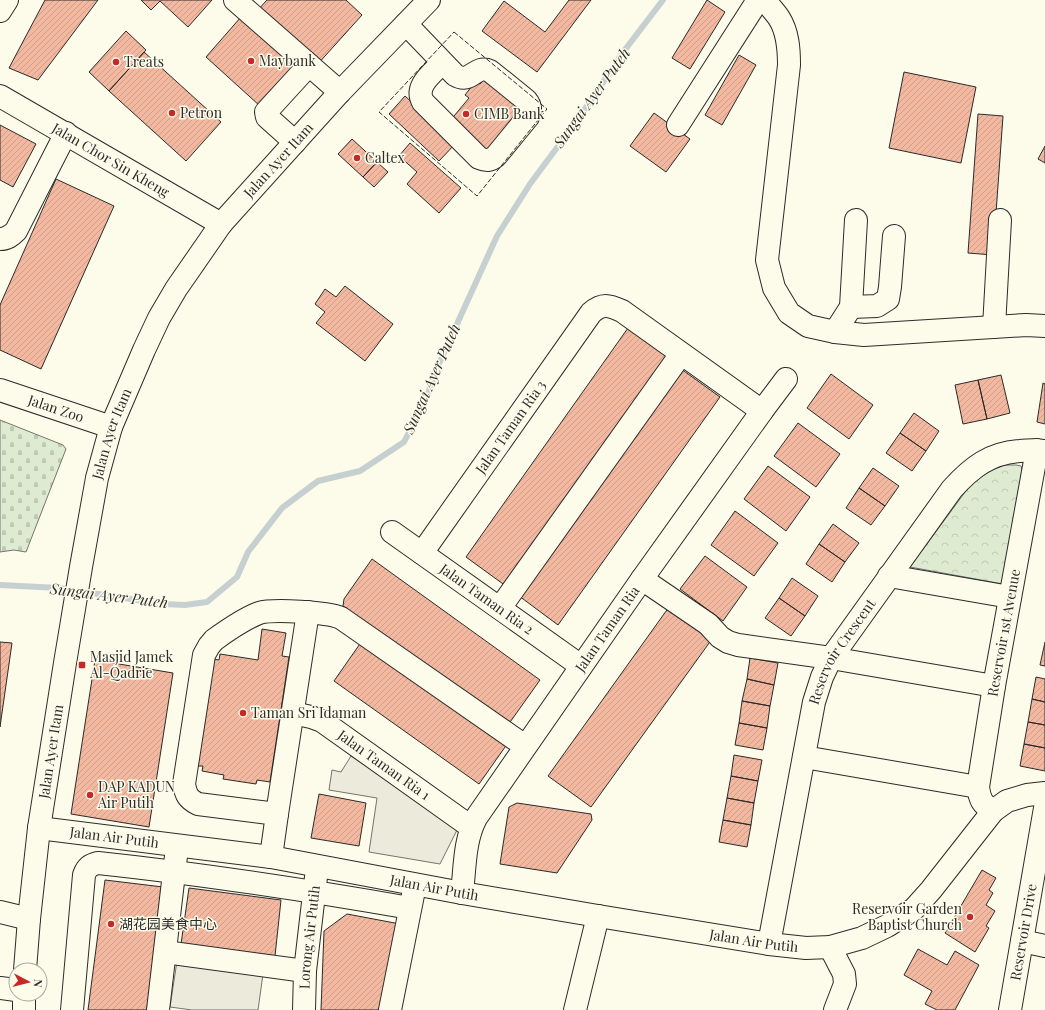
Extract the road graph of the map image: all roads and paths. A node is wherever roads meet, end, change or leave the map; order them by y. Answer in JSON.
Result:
{"nodes":[{"id":1,"x":7,"y":0,"type":"edge"},
{"id":2,"x":235,"y":0,"type":"edge"},
{"id":3,"x":429,"y":0,"type":"edge"},
{"id":4,"x":758,"y":0,"type":"edge"},
{"id":5,"x":765,"y":0,"type":"edge"},
{"id":6,"x":0,"y":11,"type":"edge"},
{"id":7,"x":406,"y":24,"type":"junction"},
{"id":8,"x":442,"y":63,"type":"junction"},
{"id":9,"x":309,"y":65,"type":"junction"},
{"id":10,"x":340,"y":92,"type":"junction"},
{"id":11,"x":0,"y":96,"type":"edge"},
{"id":12,"x":678,"y":125,"type":"dead end"},
{"id":13,"x":66,"y":133,"type":"junction"},
{"id":14,"x":295,"y":142,"type":"junction"},
{"id":15,"x":856,"y":220,"type":"dead end"},
{"id":16,"x":1000,"y":220,"type":"dead end"},
{"id":17,"x":221,"y":224,"type":"junction"},
{"id":18,"x":894,"y":236,"type":"dead end"},
{"id":19,"x":0,"y":239,"type":"edge"},
{"id":20,"x":851,"y":307,"type":"junction"},
{"id":21,"x":1045,"y":326,"type":"edge"},
{"id":22,"x":994,"y":328,"type":"junction"},
{"id":23,"x":835,"y":332,"type":"junction"},
{"id":24,"x":681,"y":354,"type":"junction"},
{"id":25,"x":786,"y":379,"type":"dead end"},
{"id":26,"x":0,"y":390,"type":"edge"},
{"id":27,"x":762,"y":411,"type":"junction"},
{"id":28,"x":111,"y":427,"type":"junction"},
{"id":29,"x":1041,"y":451,"type":"edge"},
{"id":30,"x":392,"y":532,"type":"dead end"},
{"id":31,"x":422,"y":553,"type":"junction"},
{"id":32,"x":889,"y":576,"type":"junction"},
{"id":33,"x":642,"y":579,"type":"junction"},
{"id":34,"x":1010,"y":597,"type":"junction"},
{"id":35,"x":500,"y":608,"type":"junction"},
{"id":36,"x":308,"y":612,"type":"junction"},
{"id":37,"x":830,"y":658,"type":"junction"},
{"id":38,"x":581,"y":666,"type":"junction"},
{"id":39,"x":994,"y":686,"type":"junction"},
{"id":40,"x":293,"y":713,"type":"junction"},
{"id":41,"x":525,"y":746,"type":"junction"},
{"id":42,"x":804,"y":757,"type":"junction"},
{"id":43,"x":978,"y":787,"type":"junction"},
{"id":44,"x":1045,"y":793,"type":"edge"},
{"id":45,"x":1045,"y":808,"type":"edge"},
{"id":46,"x":993,"y":811,"type":"junction"},
{"id":47,"x":277,"y":814,"type":"junction"},
{"id":48,"x":471,"y":827,"type":"junction"},
{"id":49,"x":39,"y":828,"type":"junction"},
{"id":50,"x":178,"y":846,"type":"junction"},
{"id":51,"x":271,"y":857,"type":"junction"},
{"id":52,"x":317,"y":866,"type":"junction"},
{"id":53,"x":174,"y":872,"type":"junction"},
{"id":54,"x":415,"y":884,"type":"junction"},
{"id":55,"x":314,"y":891,"type":"junction"},
{"id":56,"x":462,"y":893,"type":"junction"},
{"id":57,"x":410,"y":908,"type":"junction"},
{"id":58,"x":0,"y":912,"type":"edge"},
{"id":59,"x":598,"y":916,"type":"junction"},
{"id":60,"x":29,"y":919,"type":"junction"},
{"id":61,"x":1022,"y":941,"type":"junction"},
{"id":62,"x":769,"y":944,"type":"junction"},
{"id":63,"x":1045,"y":946,"type":"edge"},
{"id":64,"x":830,"y":947,"type":"junction"},
{"id":65,"x":165,"y":952,"type":"junction"},
{"id":66,"x":26,"y":962,"type":"edge"},
{"id":67,"x":305,"y":971,"type":"junction"},
{"id":68,"x":72,"y":1010,"type":"edge"},
{"id":69,"x":158,"y":1010,"type":"edge"},
{"id":70,"x":304,"y":1010,"type":"edge"},
{"id":71,"x":390,"y":1010,"type":"edge"},
{"id":72,"x":575,"y":1010,"type":"edge"},
{"id":73,"x":836,"y":1010,"type":"edge"},
{"id":74,"x":1010,"y":1010,"type":"edge"}],
"edges":[{"from":1,"to":6,"type":"street"},
{"from":2,"to":9,"type":"street"},
{"from":3,"to":7,"type":"street","name":"Jalan Ayer Itam"},
{"from":4,"to":12,"type":"street"},
{"from":5,"to":23,"type":"street"},
{"from":7,"to":8,"type":"street"},
{"from":7,"to":10,"type":"street","name":"Jalan Ayer Itam"},
{"from":8,"to":8,"type":"street"},
{"from":9,"to":10,"type":"street"},
{"from":9,"to":14,"type":"street"},
{"from":10,"to":14,"type":"street","name":"Jalan Ayer Itam"},
{"from":11,"to":13,"type":"street","name":"Jalan Chor Sin Kheng"},
{"from":13,"to":17,"type":"street","name":"Jalan Chor Sin Kheng"},
{"from":13,"to":19,"type":"street"},
{"from":14,"to":17,"type":"street","name":"Jalan Ayer Itam"},
{"from":15,"to":20,"type":"street"},
{"from":16,"to":22,"type":"street"},
{"from":17,"to":28,"type":"street","name":"Jalan Ayer Itam"},
{"from":18,"to":20,"type":"street"},
{"from":20,"to":23,"type":"street"},
{"from":21,"to":22,"type":"street"},
{"from":22,"to":23,"type":"street"},
{"from":24,"to":27,"type":"street"},
{"from":24,"to":31,"type":"street","name":"Jalan Taman Ria 3"},
{"from":24,"to":35,"type":"street"},
{"from":25,"to":27,"type":"street","name":"Jalan Taman Ria"},
{"from":26,"to":28,"type":"street","name":"Jalan Zoo"},
{"from":27,"to":33,"type":"street","name":"Jalan Taman Ria"},
{"from":28,"to":49,"type":"street","name":"Jalan Ayer Itam"},
{"from":29,"to":32,"type":"street","name":"Reservoir Crescent"},
{"from":29,"to":34,"type":"street","name":"Reservoir 1st Avenue"},
{"from":30,"to":31,"type":"street","name":"Jalan Taman Ria 2"},
{"from":31,"to":35,"type":"street","name":"Jalan Taman Ria 2"},
{"from":32,"to":34,"type":"street"},
{"from":32,"to":37,"type":"street","name":"Reservoir Crescent"},
{"from":33,"to":37,"type":"street"},
{"from":33,"to":38,"type":"street","name":"Jalan Taman Ria"},
{"from":34,"to":39,"type":"street","name":"Reservoir 1st Avenue"},
{"from":35,"to":38,"type":"street","name":"Jalan Taman Ria 2"},
{"from":36,"to":40,"type":"street"},
{"from":36,"to":41,"type":"street"},
{"from":36,"to":47,"type":"street"},
{"from":37,"to":39,"type":"street"},
{"from":37,"to":42,"type":"street","name":"Reservoir Crescent"},
{"from":38,"to":41,"type":"street","name":"Jalan Taman Ria"},
{"from":39,"to":43,"type":"street","name":"Reservoir 1st Avenue"},
{"from":40,"to":47,"type":"street"},
{"from":40,"to":48,"type":"street","name":"Jalan Taman Ria 1"},
{"from":41,"to":48,"type":"street","name":"Jalan Taman Ria"},
{"from":42,"to":43,"type":"street"},
{"from":42,"to":62,"type":"street","name":"Reservoir Crescent"},
{"from":43,"to":46,"type":"street","name":"Reservoir 1st Avenue"},
{"from":44,"to":46,"type":"street","name":"Jalan Air Putih"},
{"from":45,"to":61,"type":"street","name":"Reservoir Drive"},
{"from":46,"to":64,"type":"street","name":"Jalan Air Putih"},
{"from":47,"to":51,"type":"street"},
{"from":48,"to":56,"type":"street","name":"Jalan Taman Ria"},
{"from":49,"to":50,"type":"street","name":"Jalan Air Putih"},
{"from":49,"to":60,"type":"street","name":"Jalan Ayer Itam"},
{"from":50,"to":51,"type":"street","name":"Jalan Air Putih"},
{"from":50,"to":53,"type":"street"},
{"from":51,"to":52,"type":"street","name":"Jalan Air Putih"},
{"from":52,"to":54,"type":"street","name":"Jalan Air Putih"},
{"from":52,"to":55,"type":"street","name":"Lorong Air Putih"},
{"from":53,"to":55,"type":"street"},
{"from":53,"to":65,"type":"street"},
{"from":53,"to":68,"type":"street"},
{"from":54,"to":56,"type":"street","name":"Jalan Air Putih"},
{"from":54,"to":57,"type":"street"},
{"from":55,"to":57,"type":"street"},
{"from":55,"to":67,"type":"street","name":"Lorong Air Putih"},
{"from":56,"to":59,"type":"street","name":"Jalan Air Putih"},
{"from":57,"to":71,"type":"street"},
{"from":58,"to":60,"type":"street"},
{"from":59,"to":62,"type":"street","name":"Jalan Air Putih"},
{"from":59,"to":72,"type":"street"},
{"from":60,"to":66,"type":"street","name":"Jalan Ayer Itam"},
{"from":61,"to":63,"type":"street"},
{"from":61,"to":74,"type":"street","name":"Reservoir Drive"},
{"from":62,"to":64,"type":"street","name":"Jalan Air Putih"},
{"from":64,"to":73,"type":"street"},
{"from":65,"to":67,"type":"street"},
{"from":65,"to":69,"type":"street"},
{"from":67,"to":70,"type":"street","name":"Lorong Air Putih"}]}
